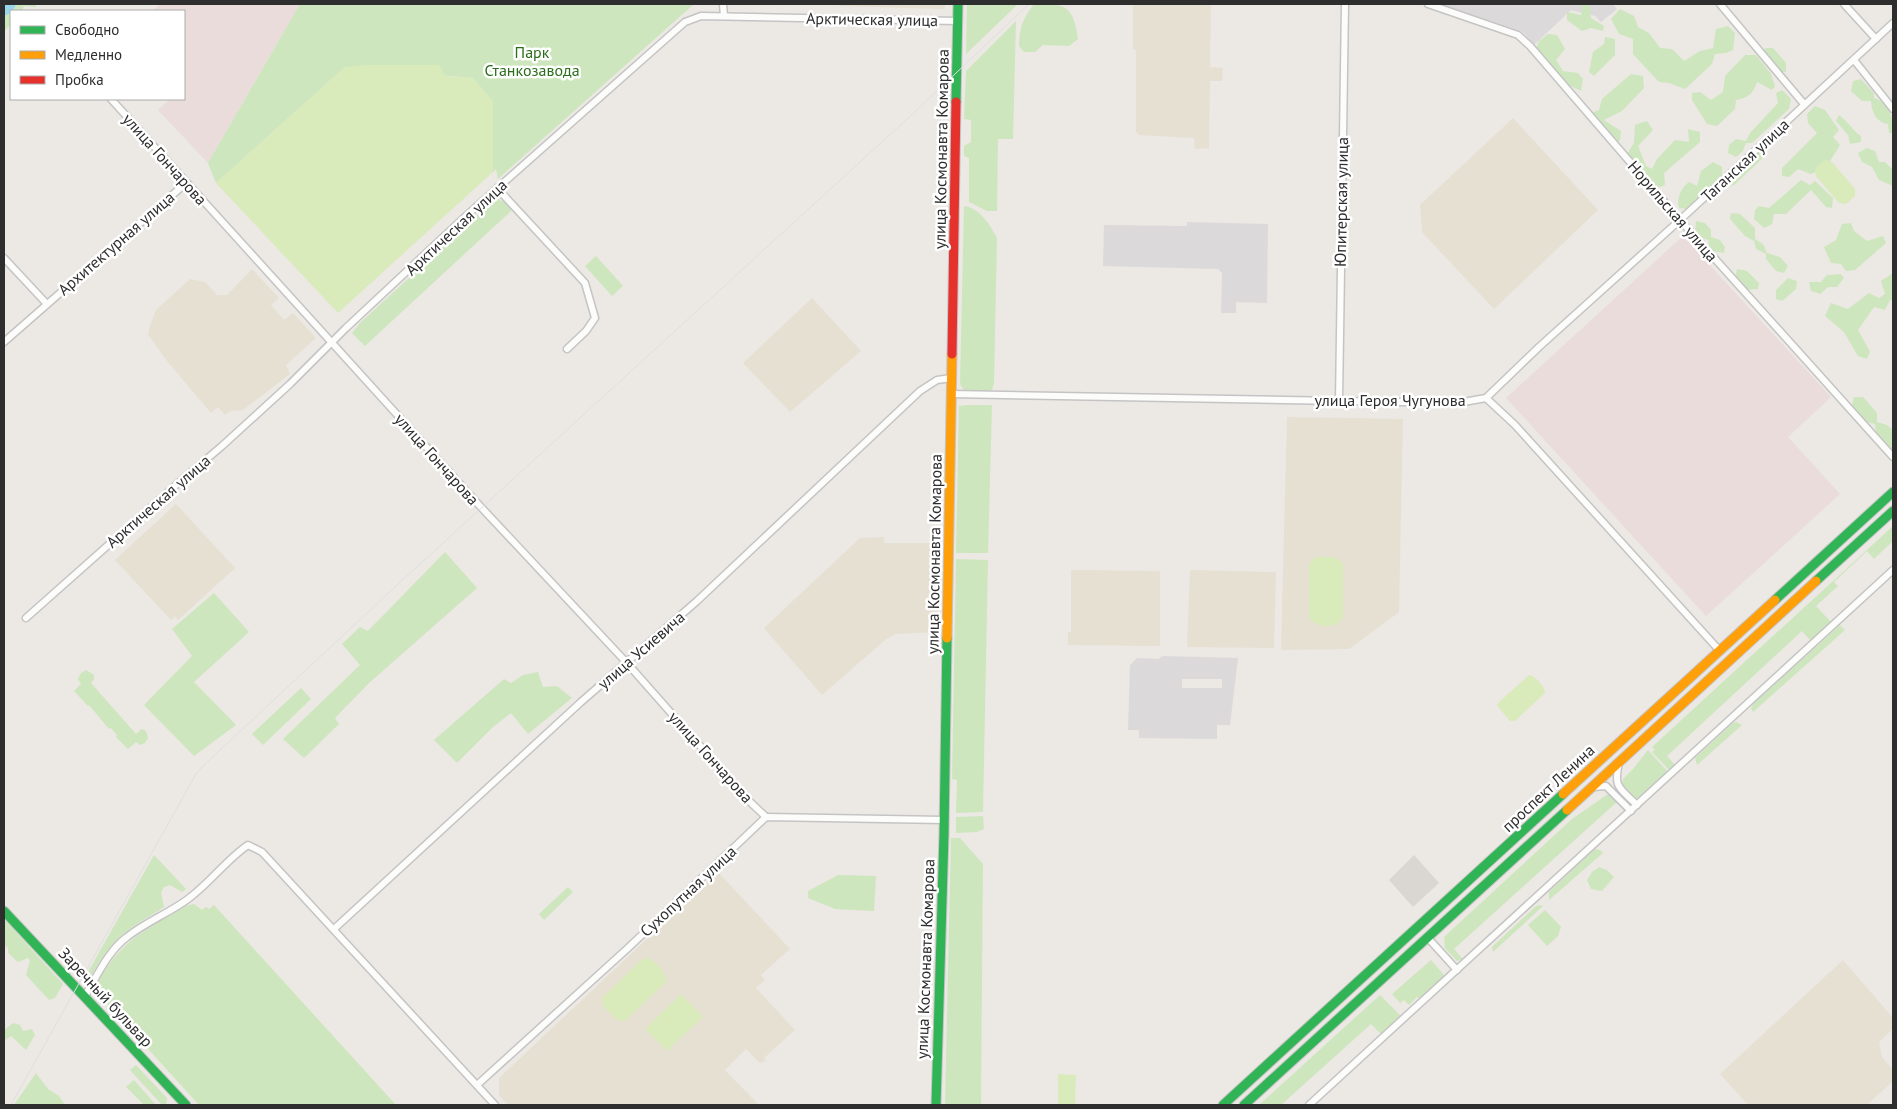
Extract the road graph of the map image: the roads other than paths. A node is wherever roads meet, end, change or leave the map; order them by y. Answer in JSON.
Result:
{"nodes":[{"id":1,"x":722,"y":4,"type":"edge"},
{"id":2,"x":958,"y":4,"type":"edge"},
{"id":3,"x":1345,"y":4,"type":"edge"},
{"id":4,"x":1428,"y":4,"type":"edge"},
{"id":5,"x":1720,"y":4,"type":"edge"},
{"id":6,"x":1844,"y":4,"type":"edge"},
{"id":7,"x":724,"y":16,"type":"junction"},
{"id":8,"x":958,"y":21,"type":"junction"},
{"id":9,"x":1893,"y":23,"type":"edge"},
{"id":10,"x":1876,"y":39,"type":"junction"},
{"id":11,"x":1854,"y":60,"type":"junction"},
{"id":12,"x":112,"y":100,"type":"edge"},
{"id":13,"x":1804,"y":104,"type":"junction"},
{"id":14,"x":1893,"y":109,"type":"edge"},
{"id":15,"x":186,"y":183,"type":"junction"},
{"id":16,"x":497,"y":188,"type":"junction"},
{"id":17,"x":1680,"y":220,"type":"junction"},
{"id":18,"x":4,"y":258,"type":"edge"},
{"id":19,"x":46,"y":304,"type":"junction"},
{"id":20,"x":4,"y":342,"type":"edge"},
{"id":21,"x":331,"y":343,"type":"junction"},
{"id":22,"x":567,"y":349,"type":"dead end"},
{"id":23,"x":951,"y":378,"type":"junction"},
{"id":24,"x":951,"y":394,"type":"junction"},
{"id":25,"x":1486,"y":398,"type":"junction"},
{"id":26,"x":1339,"y":401,"type":"junction"},
{"id":27,"x":1893,"y":457,"type":"edge"},
{"id":28,"x":1893,"y":492,"type":"edge"},
{"id":29,"x":1893,"y":511,"type":"edge"},
{"id":30,"x":1893,"y":570,"type":"edge"},
{"id":31,"x":26,"y":618,"type":"dead end"},
{"id":32,"x":1719,"y":650,"type":"junction"},
{"id":33,"x":626,"y":662,"type":"junction"},
{"id":34,"x":1620,"y":762,"type":"junction"},
{"id":35,"x":1593,"y":786,"type":"junction"},
{"id":36,"x":1637,"y":806,"type":"junction"},
{"id":37,"x":1631,"y":811,"type":"junction"},
{"id":38,"x":766,"y":817,"type":"junction"},
{"id":39,"x":944,"y":820,"type":"junction"},
{"id":40,"x":4,"y":910,"type":"edge"},
{"id":41,"x":334,"y":929,"type":"junction"},
{"id":42,"x":1428,"y":938,"type":"junction"},
{"id":43,"x":1457,"y":970,"type":"junction"},
{"id":44,"x":85,"y":996,"type":"junction"},
{"id":45,"x":477,"y":1086,"type":"junction"},
{"id":46,"x":186,"y":1105,"type":"edge"},
{"id":47,"x":496,"y":1105,"type":"edge"},
{"id":48,"x":936,"y":1105,"type":"edge"},
{"id":49,"x":1223,"y":1105,"type":"edge"},
{"id":50,"x":1244,"y":1105,"type":"edge"},
{"id":51,"x":1309,"y":1105,"type":"edge"}],
"edges":[{"from":1,"to":7,"type":"street"},
{"from":2,"to":8,"type":"main road","name":"улица Космонавта Комарова"},
{"from":3,"to":26,"type":"street","name":"Юпитерская улица"},
{"from":4,"to":17,"type":"street","name":"Норильская улица"},
{"from":5,"to":13,"type":"street"},
{"from":6,"to":10,"type":"street"},
{"from":7,"to":8,"type":"street","name":"Арктическая улица"},
{"from":7,"to":16,"type":"street","name":"Арктическая улица"},
{"from":8,"to":23,"type":"main road","name":"улица Космонавта Комарова"},
{"from":9,"to":10,"type":"street","name":"Таганская улица"},
{"from":10,"to":11,"type":"street","name":"Таганская улица"},
{"from":11,"to":13,"type":"street","name":"Таганская улица"},
{"from":11,"to":14,"type":"street"},
{"from":12,"to":15,"type":"street","name":"улица Гончарова"},
{"from":13,"to":17,"type":"street","name":"Таганская улица"},
{"from":15,"to":19,"type":"street","name":"Архитектурная улица"},
{"from":15,"to":21,"type":"street","name":"улица Гончарова"},
{"from":16,"to":21,"type":"street","name":"Арктическая улица"},
{"from":16,"to":22,"type":"street"},
{"from":17,"to":25,"type":"street","name":"Таганская улица"},
{"from":17,"to":27,"type":"street","name":"Норильская улица"},
{"from":18,"to":19,"type":"street","name":"Архитектурная улица"},
{"from":19,"to":20,"type":"street","name":"Архитектурная улица"},
{"from":21,"to":31,"type":"street","name":"Арктическая улица"},
{"from":21,"to":33,"type":"street","name":"улица Гончарова"},
{"from":23,"to":24,"type":"main road","name":"улица Космонавта Комарова"},
{"from":23,"to":33,"type":"street","name":"улица Усиевича"},
{"from":24,"to":26,"type":"street","name":"улица Героя Чугунова"},
{"from":24,"to":39,"type":"main road","name":"улица Космонавта Комарова"},
{"from":25,"to":26,"type":"street","name":"улица Героя Чугунова"},
{"from":25,"to":32,"type":"street","name":"улица Героя Чугунова"},
{"from":28,"to":32,"type":"main road","name":"проспект Ленина"},
{"from":29,"to":34,"type":"main road","name":"проспект Ленина"},
{"from":30,"to":36,"type":"street"},
{"from":32,"to":49,"type":"main road","name":"проспект Ленина"},
{"from":33,"to":38,"type":"street","name":"улица Гончарова"},
{"from":33,"to":41,"type":"street","name":"улица Усиевича"},
{"from":34,"to":35,"type":"main road","name":"проспект Ленина"},
{"from":34,"to":36,"type":"street"},
{"from":35,"to":37,"type":"street"},
{"from":35,"to":42,"type":"main road","name":"проспект Ленина"},
{"from":36,"to":37,"type":"street"},
{"from":37,"to":43,"type":"street"},
{"from":38,"to":39,"type":"street"},
{"from":38,"to":45,"type":"street","name":"Сухопутная улица"},
{"from":39,"to":48,"type":"main road","name":"улица Космонавта Комарова"},
{"from":40,"to":44,"type":"main road","name":"Заречный бульвар"},
{"from":41,"to":44,"type":"street"},
{"from":41,"to":45,"type":"street"},
{"from":42,"to":43,"type":"street"},
{"from":42,"to":50,"type":"main road","name":"проспект Ленина"},
{"from":43,"to":51,"type":"street"},
{"from":44,"to":46,"type":"main road","name":"Заречный бульвар"},
{"from":45,"to":47,"type":"street"}]}
